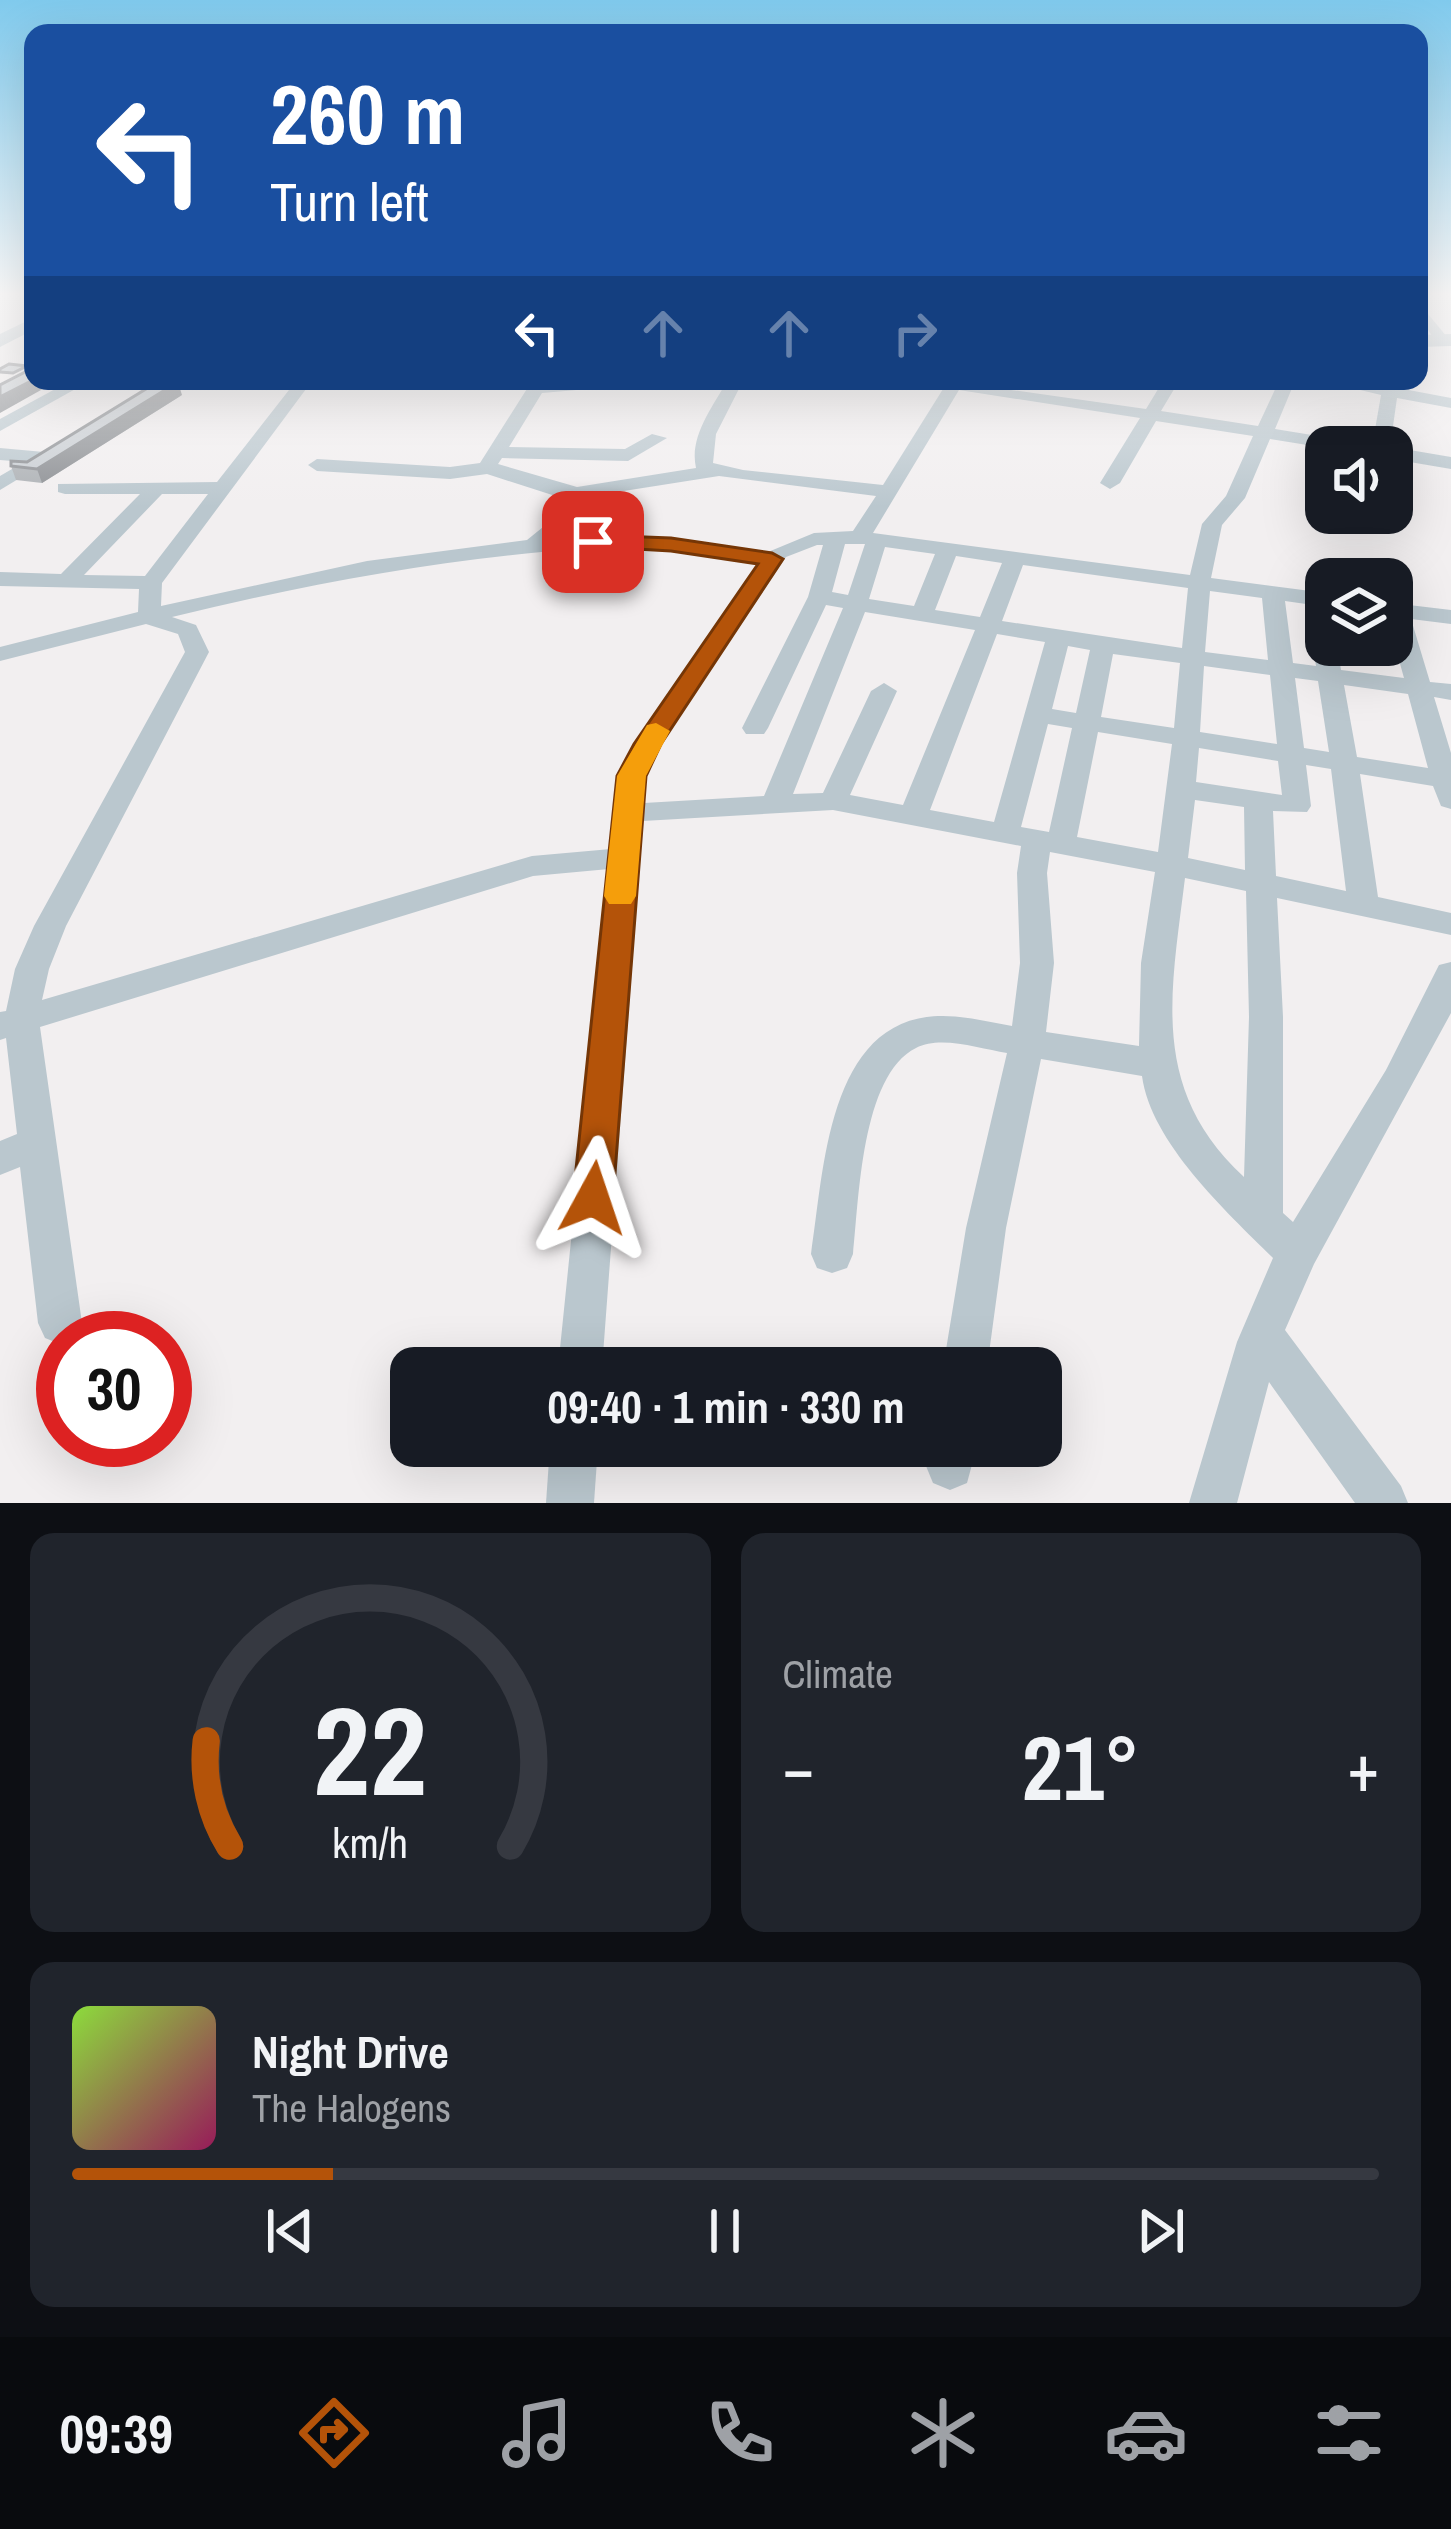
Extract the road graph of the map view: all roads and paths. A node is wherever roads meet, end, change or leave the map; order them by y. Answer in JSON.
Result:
{"nodes":[{"id":1,"x":65,"y":390,"type":"edge"},
{"id":2,"x":297,"y":390,"type":"edge"},
{"id":3,"x":535,"y":390,"type":"edge"},
{"id":4,"x":730,"y":390,"type":"edge"},
{"id":5,"x":950,"y":390,"type":"edge"},
{"id":6,"x":1004,"y":390,"type":"edge"},
{"id":7,"x":1166,"y":390,"type":"edge"},
{"id":8,"x":1283,"y":390,"type":"edge"},
{"id":9,"x":1389,"y":390,"type":"edge"},
{"id":10,"x":1404,"y":390,"type":"edge"},
{"id":11,"x":1451,"y":403,"type":"edge"},
{"id":12,"x":1149,"y":414,"type":"junction"},
{"id":13,"x":0,"y":426,"type":"edge"},
{"id":14,"x":1384,"y":426,"type":"edge"},
{"id":15,"x":1264,"y":432,"type":"junction"},
{"id":16,"x":658,"y":438,"type":"dead end"},
{"id":17,"x":1305,"y":439,"type":"edge"},
{"id":18,"x":62,"y":447,"type":"edge"},
{"id":19,"x":0,"y":454,"type":"edge"},
{"id":20,"x":1413,"y":457,"type":"edge"},
{"id":21,"x":44,"y":458,"type":"junction"},
{"id":22,"x":493,"y":460,"type":"junction"},
{"id":23,"x":1451,"y":463,"type":"edge"},
{"id":24,"x":317,"y":465,"type":"dead end"},
{"id":25,"x":716,"y":471,"type":"junction"},
{"id":26,"x":1110,"y":483,"type":"dead end"},
{"id":27,"x":0,"y":484,"type":"edge"},
{"id":28,"x":65,"y":488,"type":"dead end"},
{"id":29,"x":158,"y":488,"type":"junction"},
{"id":30,"x":224,"y":488,"type":"junction"},
{"id":31,"x":888,"y":491,"type":"junction"},
{"id":32,"x":576,"y":493,"type":"junction"},
{"id":33,"x":858,"y":538,"type":"junction"},
{"id":34,"x":532,"y":546,"type":"junction"},
{"id":35,"x":947,"y":551,"type":"junction"},
{"id":36,"x":772,"y":559,"type":"junction"},
{"id":37,"x":1014,"y":560,"type":"junction"},
{"id":38,"x":0,"y":579,"type":"edge"},
{"id":39,"x":66,"y":581,"type":"junction"},
{"id":40,"x":1199,"y":584,"type":"junction"},
{"id":41,"x":1273,"y":593,"type":"junction"},
{"id":42,"x":1305,"y":597,"type":"edge"},
{"id":43,"x":819,"y":598,"type":"junction"},
{"id":44,"x":150,"y":600,"type":"junction"},
{"id":45,"x":856,"y":605,"type":"junction"},
{"id":46,"x":1413,"y":612,"type":"edge"},
{"id":47,"x":922,"y":614,"type":"junction"},
{"id":48,"x":1451,"y":617,"type":"edge"},
{"id":49,"x":989,"y":627,"type":"junction"},
{"id":50,"x":1058,"y":638,"type":"junction"},
{"id":51,"x":1103,"y":645,"type":"junction"},
{"id":52,"x":0,"y":653,"type":"edge"},
{"id":53,"x":1193,"y":657,"type":"junction"},
{"id":54,"x":1327,"y":666,"type":"edge"},
{"id":55,"x":1413,"y":666,"type":"edge"},
{"id":56,"x":1282,"y":669,"type":"junction"},
{"id":57,"x":1328,"y":675,"type":"junction"},
{"id":58,"x":1420,"y":688,"type":"junction"},
{"id":59,"x":884,"y":691,"type":"dead end"},
{"id":60,"x":1451,"y":692,"type":"edge"},
{"id":61,"x":1039,"y":716,"type":"junction"},
{"id":62,"x":1086,"y":723,"type":"junction"},
{"id":63,"x":755,"y":728,"type":"dead end"},
{"id":64,"x":1185,"y":739,"type":"junction"},
{"id":65,"x":1294,"y":756,"type":"junction"},
{"id":66,"x":1345,"y":764,"type":"junction"},
{"id":67,"x":1449,"y":786,"type":"edge"},
{"id":68,"x":1182,"y":789,"type":"junction"},
{"id":69,"x":776,"y":801,"type":"junction"},
{"id":70,"x":833,"y":801,"type":"junction"},
{"id":71,"x":1258,"y":801,"type":"junction"},
{"id":72,"x":626,"y":813,"type":"junction"},
{"id":73,"x":913,"y":816,"type":"junction"},
{"id":74,"x":1034,"y":839,"type":"junction"},
{"id":75,"x":622,"y":858,"type":"junction"},
{"id":76,"x":1174,"y":865,"type":"junction"},
{"id":77,"x":1260,"y":883,"type":"junction"},
{"id":78,"x":1363,"y":905,"type":"junction"},
{"id":79,"x":1451,"y":924,"type":"edge"},
{"id":80,"x":1445,"y":1003,"type":"edge"},
{"id":81,"x":10,"y":1022,"type":"edge"},
{"id":82,"x":1027,"y":1043,"type":"junction"},
{"id":83,"x":1159,"y":1064,"type":"junction"},
{"id":84,"x":37,"y":1143,"type":"junction"},
{"id":85,"x":0,"y":1158,"type":"edge"},
{"id":86,"x":1263,"y":1220,"type":"junction"},
{"id":87,"x":1297,"y":1253,"type":"junction"},
{"id":88,"x":832,"y":1254,"type":"dead end"},
{"id":89,"x":58,"y":1311,"type":"edge"},
{"id":90,"x":1262,"y":1335,"type":"junction"},
{"id":91,"x":582,"y":1347,"type":"edge"},
{"id":92,"x":967,"y":1347,"type":"edge"},
{"id":93,"x":573,"y":1467,"type":"edge"},
{"id":94,"x":570,"y":1503,"type":"edge"},
{"id":95,"x":1213,"y":1503,"type":"edge"},
{"id":96,"x":1384,"y":1503,"type":"edge"}],
"edges":[{"from":1,"to":13,"type":"street"},
{"from":2,"to":30,"type":"street"},
{"from":3,"to":22,"type":"street"},
{"from":4,"to":25,"type":"street"},
{"from":5,"to":31,"type":"street"},
{"from":6,"to":12,"type":"street"},
{"from":7,"to":12,"type":"street"},
{"from":8,"to":15,"type":"street"},
{"from":9,"to":14,"type":"street"},
{"from":10,"to":11,"type":"street"},
{"from":12,"to":15,"type":"street"},
{"from":12,"to":26,"type":"street"},
{"from":15,"to":17,"type":"street"},
{"from":15,"to":40,"type":"street"},
{"from":16,"to":22,"type":"street"},
{"from":18,"to":21,"type":"street"},
{"from":19,"to":21,"type":"street"},
{"from":20,"to":23,"type":"street"},
{"from":21,"to":27,"type":"street"},
{"from":22,"to":24,"type":"street"},
{"from":22,"to":32,"type":"street"},
{"from":25,"to":31,"type":"street"},
{"from":25,"to":32,"type":"street"},
{"from":28,"to":29,"type":"street"},
{"from":29,"to":30,"type":"street"},
{"from":29,"to":39,"type":"street"},
{"from":30,"to":44,"type":"street"},
{"from":31,"to":33,"type":"street"},
{"from":32,"to":34,"type":"street"},
{"from":33,"to":35,"type":"street"},
{"from":33,"to":36,"type":"street"},
{"from":33,"to":43,"type":"street"},
{"from":33,"to":45,"type":"street"},
{"from":34,"to":36,"type":"street"},
{"from":34,"to":44,"type":"street"},
{"from":35,"to":37,"type":"street"},
{"from":35,"to":47,"type":"street"},
{"from":36,"to":72,"type":"street"},
{"from":37,"to":40,"type":"street"},
{"from":37,"to":49,"type":"street"},
{"from":38,"to":39,"type":"street"},
{"from":39,"to":44,"type":"street"},
{"from":40,"to":41,"type":"street"},
{"from":40,"to":53,"type":"street"},
{"from":41,"to":42,"type":"street"},
{"from":41,"to":56,"type":"street"},
{"from":43,"to":45,"type":"street"},
{"from":43,"to":63,"type":"street"},
{"from":44,"to":52,"type":"street"},
{"from":44,"to":81,"type":"street"},
{"from":45,"to":47,"type":"street"},
{"from":45,"to":69,"type":"street"},
{"from":46,"to":48,"type":"street"},
{"from":47,"to":49,"type":"street"},
{"from":49,"to":50,"type":"street"},
{"from":49,"to":73,"type":"street"},
{"from":50,"to":51,"type":"street"},
{"from":50,"to":61,"type":"street"},
{"from":51,"to":53,"type":"street"},
{"from":51,"to":62,"type":"street"},
{"from":53,"to":56,"type":"street"},
{"from":53,"to":64,"type":"street"},
{"from":54,"to":57,"type":"street"},
{"from":55,"to":58,"type":"street"},
{"from":56,"to":57,"type":"street"},
{"from":56,"to":65,"type":"street"},
{"from":57,"to":58,"type":"street"},
{"from":57,"to":66,"type":"street"},
{"from":58,"to":60,"type":"street"},
{"from":58,"to":67,"type":"street"},
{"from":59,"to":70,"type":"street"},
{"from":61,"to":62,"type":"street"},
{"from":61,"to":74,"type":"street"},
{"from":62,"to":64,"type":"street"},
{"from":62,"to":74,"type":"street"},
{"from":64,"to":65,"type":"street"},
{"from":64,"to":68,"type":"street"},
{"from":65,"to":66,"type":"street"},
{"from":65,"to":71,"type":"street"},
{"from":66,"to":67,"type":"street"},
{"from":66,"to":78,"type":"street"},
{"from":68,"to":71,"type":"street"},
{"from":68,"to":76,"type":"street"},
{"from":69,"to":70,"type":"street"},
{"from":69,"to":72,"type":"street"},
{"from":70,"to":73,"type":"street"},
{"from":71,"to":77,"type":"street"},
{"from":72,"to":75,"type":"street"},
{"from":73,"to":74,"type":"street"},
{"from":74,"to":76,"type":"street"},
{"from":74,"to":82,"type":"street"},
{"from":75,"to":81,"type":"street"},
{"from":75,"to":91,"type":"street"},
{"from":76,"to":77,"type":"street"},
{"from":76,"to":83,"type":"street"},
{"from":77,"to":78,"type":"street"},
{"from":77,"to":86,"type":"street"},
{"from":78,"to":79,"type":"street"},
{"from":80,"to":87,"type":"street"},
{"from":81,"to":84,"type":"street"},
{"from":82,"to":83,"type":"street"},
{"from":82,"to":88,"type":"street"},
{"from":82,"to":92,"type":"street"},
{"from":83,"to":86,"type":"street"},
{"from":84,"to":85,"type":"street"},
{"from":84,"to":89,"type":"street"},
{"from":86,"to":87,"type":"street"},
{"from":87,"to":90,"type":"street"},
{"from":90,"to":95,"type":"street"},
{"from":90,"to":96,"type":"street"},
{"from":93,"to":94,"type":"street"}]}
